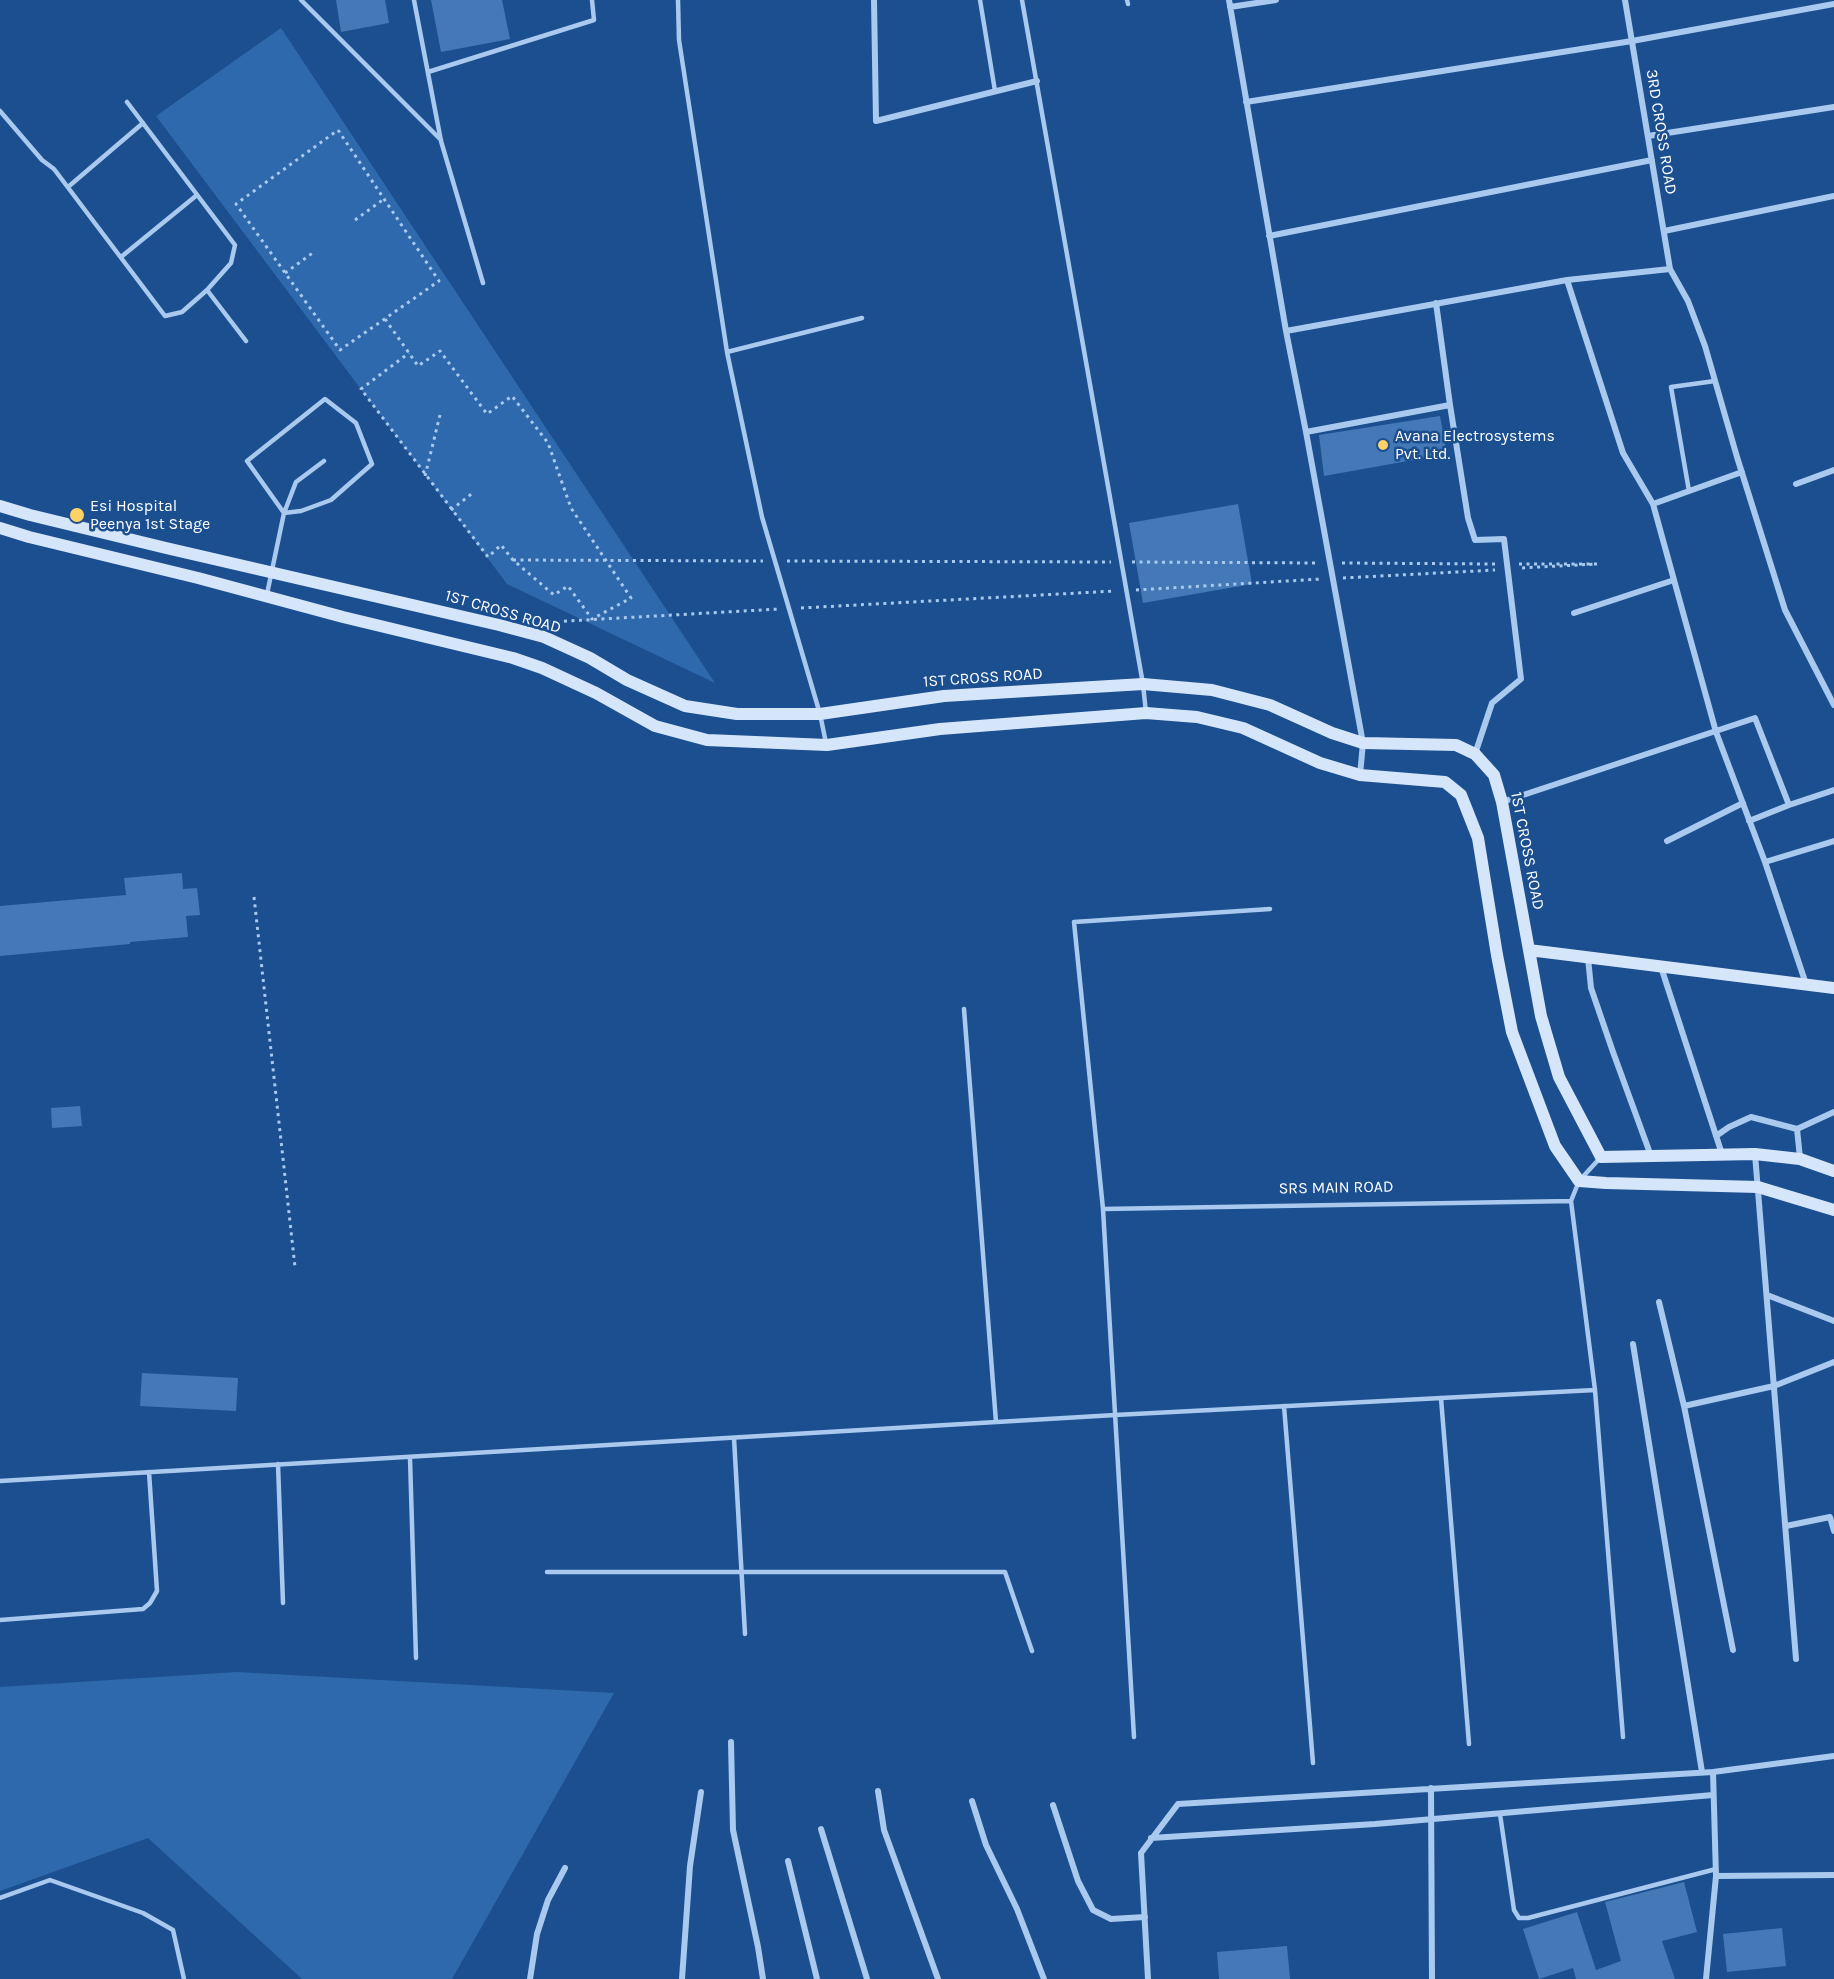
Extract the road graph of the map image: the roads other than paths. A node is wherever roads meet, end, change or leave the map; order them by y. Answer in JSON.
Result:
{"nodes":[{"id":1,"x":301,"y":0,"type":"edge"},
{"id":2,"x":414,"y":0,"type":"edge"},
{"id":3,"x":592,"y":0,"type":"edge"},
{"id":4,"x":678,"y":0,"type":"edge"},
{"id":5,"x":874,"y":0,"type":"edge"},
{"id":6,"x":980,"y":0,"type":"edge"},
{"id":7,"x":1022,"y":0,"type":"edge"},
{"id":8,"x":1276,"y":0,"type":"edge"},
{"id":9,"x":1625,"y":0,"type":"edge"},
{"id":10,"x":1230,"y":4,"type":"edge"},
{"id":11,"x":1834,"y":4,"type":"edge"},
{"id":12,"x":1632,"y":40,"type":"junction"},
{"id":13,"x":428,"y":72,"type":"junction"},
{"id":14,"x":1037,"y":81,"type":"junction"},
{"id":15,"x":995,"y":91,"type":"junction"},
{"id":16,"x":127,"y":102,"type":"dead end"},
{"id":17,"x":1246,"y":102,"type":"junction"},
{"id":18,"x":1834,"y":107,"type":"edge"},
{"id":19,"x":0,"y":111,"type":"edge"},
{"id":20,"x":143,"y":123,"type":"junction"},
{"id":21,"x":1648,"y":136,"type":"junction"},
{"id":22,"x":441,"y":141,"type":"junction"},
{"id":23,"x":1652,"y":160,"type":"junction"},
{"id":24,"x":68,"y":187,"type":"junction"},
{"id":25,"x":197,"y":195,"type":"junction"},
{"id":26,"x":1834,"y":196,"type":"edge"},
{"id":27,"x":1664,"y":231,"type":"junction"},
{"id":28,"x":1269,"y":236,"type":"junction"},
{"id":29,"x":120,"y":257,"type":"junction"},
{"id":30,"x":1670,"y":269,"type":"junction"},
{"id":31,"x":1567,"y":280,"type":"junction"},
{"id":32,"x":483,"y":283,"type":"dead end"},
{"id":33,"x":207,"y":290,"type":"junction"},
{"id":34,"x":1436,"y":303,"type":"junction"},
{"id":35,"x":862,"y":318,"type":"dead end"},
{"id":36,"x":1286,"y":331,"type":"junction"},
{"id":37,"x":246,"y":341,"type":"dead end"},
{"id":38,"x":727,"y":352,"type":"junction"},
{"id":39,"x":1715,"y":381,"type":"junction"},
{"id":40,"x":1450,"y":405,"type":"junction"},
{"id":41,"x":1306,"y":432,"type":"junction"},
{"id":42,"x":324,"y":461,"type":"dead end"},
{"id":43,"x":1834,"y":470,"type":"edge"},
{"id":44,"x":1742,"y":472,"type":"junction"},
{"id":45,"x":1796,"y":484,"type":"dead end"},
{"id":46,"x":1689,"y":491,"type":"junction"},
{"id":47,"x":1653,"y":504,"type":"junction"},
{"id":48,"x":0,"y":506,"type":"edge"},
{"id":49,"x":285,"y":513,"type":"junction"},
{"id":50,"x":0,"y":528,"type":"edge"},
{"id":51,"x":272,"y":571,"type":"junction"},
{"id":52,"x":1674,"y":580,"type":"junction"},
{"id":53,"x":266,"y":597,"type":"junction"},
{"id":54,"x":1574,"y":613,"type":"dead end"},
{"id":55,"x":1143,"y":684,"type":"junction"},
{"id":56,"x":1834,"y":705,"type":"edge"},
{"id":57,"x":1146,"y":713,"type":"junction"},
{"id":58,"x":820,"y":714,"type":"junction"},
{"id":59,"x":1716,"y":732,"type":"junction"},
{"id":60,"x":1363,"y":743,"type":"junction"},
{"id":61,"x":827,"y":745,"type":"junction"},
{"id":62,"x":1475,"y":754,"type":"junction"},
{"id":63,"x":1360,"y":775,"type":"junction"},
{"id":64,"x":1834,"y":790,"type":"edge"},
{"id":65,"x":1502,"y":802,"type":"junction"},
{"id":66,"x":1743,"y":803,"type":"junction"},
{"id":67,"x":1789,"y":805,"type":"junction"},
{"id":68,"x":1749,"y":821,"type":"junction"},
{"id":69,"x":1667,"y":841,"type":"dead end"},
{"id":70,"x":1834,"y":841,"type":"edge"},
{"id":71,"x":1765,"y":862,"type":"junction"},
{"id":72,"x":1270,"y":909,"type":"dead end"},
{"id":73,"x":1529,"y":950,"type":"junction"},
{"id":74,"x":1588,"y":958,"type":"junction"},
{"id":75,"x":1661,"y":967,"type":"junction"},
{"id":76,"x":1807,"y":986,"type":"junction"},
{"id":77,"x":1834,"y":988,"type":"edge"},
{"id":78,"x":964,"y":1008,"type":"dead end"},
{"id":79,"x":1834,"y":1112,"type":"edge"},
{"id":80,"x":1797,"y":1130,"type":"junction"},
{"id":81,"x":1716,"y":1136,"type":"junction"},
{"id":82,"x":1722,"y":1154,"type":"junction"},
{"id":83,"x":1755,"y":1154,"type":"junction"},
{"id":84,"x":1652,"y":1156,"type":"junction"},
{"id":85,"x":1601,"y":1157,"type":"junction"},
{"id":86,"x":1800,"y":1159,"type":"junction"},
{"id":87,"x":1834,"y":1171,"type":"edge"},
{"id":88,"x":1579,"y":1180,"type":"junction"},
{"id":89,"x":1758,"y":1187,"type":"junction"},
{"id":90,"x":1570,"y":1201,"type":"junction"},
{"id":91,"x":1103,"y":1209,"type":"junction"},
{"id":92,"x":1834,"y":1210,"type":"edge"},
{"id":93,"x":1767,"y":1295,"type":"junction"},
{"id":94,"x":1659,"y":1302,"type":"dead end"},
{"id":95,"x":1834,"y":1321,"type":"edge"},
{"id":96,"x":1633,"y":1344,"type":"dead end"},
{"id":97,"x":1834,"y":1362,"type":"edge"},
{"id":98,"x":1774,"y":1386,"type":"junction"},
{"id":99,"x":1595,"y":1390,"type":"junction"},
{"id":100,"x":1441,"y":1398,"type":"junction"},
{"id":101,"x":1284,"y":1406,"type":"junction"},
{"id":102,"x":1684,"y":1406,"type":"junction"},
{"id":103,"x":1115,"y":1415,"type":"junction"},
{"id":104,"x":996,"y":1422,"type":"junction"},
{"id":105,"x":734,"y":1438,"type":"junction"},
{"id":106,"x":410,"y":1458,"type":"junction"},
{"id":107,"x":278,"y":1464,"type":"junction"},
{"id":108,"x":149,"y":1472,"type":"junction"},
{"id":109,"x":0,"y":1481,"type":"edge"},
{"id":110,"x":1786,"y":1526,"type":"junction"},
{"id":111,"x":1834,"y":1531,"type":"edge"},
{"id":112,"x":547,"y":1572,"type":"dead end"},
{"id":113,"x":742,"y":1572,"type":"junction"},
{"id":114,"x":283,"y":1603,"type":"dead end"},
{"id":115,"x":0,"y":1620,"type":"edge"},
{"id":116,"x":745,"y":1634,"type":"dead end"},
{"id":117,"x":1734,"y":1650,"type":"dead end"},
{"id":118,"x":1032,"y":1651,"type":"dead end"},
{"id":119,"x":416,"y":1658,"type":"dead end"},
{"id":120,"x":1796,"y":1659,"type":"dead end"},
{"id":121,"x":1134,"y":1737,"type":"dead end"},
{"id":122,"x":1623,"y":1737,"type":"dead end"},
{"id":123,"x":731,"y":1742,"type":"dead end"},
{"id":124,"x":1469,"y":1744,"type":"dead end"},
{"id":125,"x":1834,"y":1756,"type":"edge"},
{"id":126,"x":1313,"y":1763,"type":"dead end"},
{"id":127,"x":1702,"y":1772,"type":"junction"},
{"id":128,"x":1713,"y":1772,"type":"junction"},
{"id":129,"x":1431,"y":1788,"type":"junction"},
{"id":130,"x":878,"y":1791,"type":"dead end"},
{"id":131,"x":701,"y":1792,"type":"dead end"},
{"id":132,"x":1713,"y":1795,"type":"junction"},
{"id":133,"x":972,"y":1801,"type":"dead end"},
{"id":134,"x":1053,"y":1805,"type":"dead end"},
{"id":135,"x":1500,"y":1814,"type":"junction"},
{"id":136,"x":1431,"y":1820,"type":"junction"},
{"id":137,"x":821,"y":1829,"type":"dead end"},
{"id":138,"x":1151,"y":1838,"type":"junction"},
{"id":139,"x":789,"y":1861,"type":"dead end"},
{"id":140,"x":565,"y":1868,"type":"dead end"},
{"id":141,"x":1716,"y":1873,"type":"junction"},
{"id":142,"x":1834,"y":1875,"type":"edge"},
{"id":143,"x":0,"y":1898,"type":"edge"},
{"id":144,"x":1144,"y":1917,"type":"junction"},
{"id":145,"x":184,"y":1979,"type":"edge"},
{"id":146,"x":530,"y":1979,"type":"edge"},
{"id":147,"x":682,"y":1979,"type":"edge"},
{"id":148,"x":763,"y":1979,"type":"edge"},
{"id":149,"x":817,"y":1979,"type":"edge"},
{"id":150,"x":867,"y":1979,"type":"edge"},
{"id":151,"x":938,"y":1979,"type":"edge"},
{"id":152,"x":1044,"y":1979,"type":"edge"},
{"id":153,"x":1148,"y":1979,"type":"edge"},
{"id":154,"x":1432,"y":1979,"type":"edge"},
{"id":155,"x":1706,"y":1979,"type":"edge"}],
"edges":[{"from":1,"to":22,"type":"lane"},
{"from":2,"to":13,"type":"lane"},
{"from":3,"to":13,"type":"lane"},
{"from":4,"to":38,"type":"lane"},
{"from":5,"to":15,"type":"street"},
{"from":6,"to":15,"type":"lane"},
{"from":7,"to":14,"type":"lane"},
{"from":8,"to":10,"type":"street"},
{"from":9,"to":12,"type":"street","name":"3RD CROSS ROAD"},
{"from":10,"to":17,"type":"street"},
{"from":11,"to":12,"type":"street"},
{"from":12,"to":17,"type":"street"},
{"from":12,"to":21,"type":"street","name":"3RD CROSS ROAD"},
{"from":13,"to":22,"type":"lane"},
{"from":14,"to":15,"type":"street"},
{"from":14,"to":55,"type":"lane"},
{"from":16,"to":20,"type":"lane"},
{"from":17,"to":28,"type":"street"},
{"from":18,"to":21,"type":"street"},
{"from":19,"to":24,"type":"lane"},
{"from":20,"to":24,"type":"lane"},
{"from":20,"to":25,"type":"lane"},
{"from":21,"to":23,"type":"street","name":"3RD CROSS ROAD"},
{"from":22,"to":32,"type":"lane"},
{"from":23,"to":27,"type":"street","name":"3RD CROSS ROAD"},
{"from":23,"to":28,"type":"street"},
{"from":24,"to":29,"type":"lane"},
{"from":25,"to":29,"type":"lane"},
{"from":25,"to":33,"type":"lane"},
{"from":26,"to":27,"type":"street"},
{"from":27,"to":30,"type":"street","name":"3RD CROSS ROAD"},
{"from":28,"to":36,"type":"street"},
{"from":29,"to":33,"type":"lane"},
{"from":30,"to":31,"type":"street"},
{"from":30,"to":39,"type":"street"},
{"from":31,"to":34,"type":"street"},
{"from":31,"to":47,"type":"street"},
{"from":33,"to":37,"type":"lane"},
{"from":34,"to":36,"type":"street"},
{"from":34,"to":40,"type":"street"},
{"from":35,"to":38,"type":"lane"},
{"from":36,"to":41,"type":"street"},
{"from":38,"to":58,"type":"lane"},
{"from":39,"to":44,"type":"street"},
{"from":39,"to":46,"type":"lane"},
{"from":40,"to":41,"type":"street"},
{"from":40,"to":62,"type":"street"},
{"from":41,"to":60,"type":"street"},
{"from":42,"to":49,"type":"lane"},
{"from":43,"to":45,"type":"street"},
{"from":44,"to":46,"type":"street"},
{"from":44,"to":56,"type":"street"},
{"from":46,"to":47,"type":"street"},
{"from":47,"to":52,"type":"street"},
{"from":48,"to":51,"type":"street","name":"1ST CROSS ROAD"},
{"from":49,"to":49,"type":"lane"},
{"from":49,"to":51,"type":"lane"},
{"from":50,"to":53,"type":"street"},
{"from":51,"to":53,"type":"lane"},
{"from":51,"to":58,"type":"street","name":"1ST CROSS ROAD"},
{"from":52,"to":54,"type":"street"},
{"from":52,"to":59,"type":"street"},
{"from":53,"to":61,"type":"street"},
{"from":55,"to":57,"type":"lane"},
{"from":55,"to":58,"type":"street","name":"1ST CROSS ROAD"},
{"from":55,"to":60,"type":"street","name":"1ST CROSS ROAD"},
{"from":57,"to":61,"type":"street"},
{"from":57,"to":63,"type":"street"},
{"from":58,"to":61,"type":"lane"},
{"from":59,"to":65,"type":"street"},
{"from":59,"to":66,"type":"street"},
{"from":59,"to":67,"type":"street"},
{"from":60,"to":62,"type":"street","name":"1ST CROSS ROAD"},
{"from":60,"to":63,"type":"street"},
{"from":62,"to":65,"type":"street","name":"1ST CROSS ROAD"},
{"from":63,"to":88,"type":"street"},
{"from":64,"to":67,"type":"street"},
{"from":65,"to":73,"type":"street","name":"1ST CROSS ROAD"},
{"from":66,"to":68,"type":"street"},
{"from":66,"to":69,"type":"street"},
{"from":67,"to":68,"type":"street"},
{"from":68,"to":71,"type":"street"},
{"from":70,"to":71,"type":"street"},
{"from":71,"to":76,"type":"street"},
{"from":72,"to":91,"type":"lane"},
{"from":73,"to":74,"type":"street"},
{"from":73,"to":85,"type":"street","name":"1ST CROSS ROAD"},
{"from":74,"to":75,"type":"street"},
{"from":74,"to":84,"type":"street"},
{"from":75,"to":76,"type":"street"},
{"from":75,"to":81,"type":"street"},
{"from":76,"to":77,"type":"street"},
{"from":78,"to":104,"type":"lane"},
{"from":79,"to":80,"type":"street"},
{"from":80,"to":81,"type":"street"},
{"from":80,"to":86,"type":"street"},
{"from":81,"to":82,"type":"street"},
{"from":82,"to":83,"type":"street"},
{"from":82,"to":84,"type":"street"},
{"from":83,"to":86,"type":"street"},
{"from":83,"to":89,"type":"street"},
{"from":84,"to":85,"type":"street"},
{"from":85,"to":88,"type":"lane"},
{"from":86,"to":87,"type":"street"},
{"from":88,"to":89,"type":"street"},
{"from":88,"to":90,"type":"lane"},
{"from":89,"to":92,"type":"street"},
{"from":89,"to":93,"type":"street"},
{"from":90,"to":91,"type":"lane","name":"SRS MAIN ROAD"},
{"from":90,"to":99,"type":"lane"},
{"from":91,"to":103,"type":"lane"},
{"from":93,"to":95,"type":"street"},
{"from":93,"to":98,"type":"street"},
{"from":94,"to":102,"type":"street"},
{"from":96,"to":127,"type":"street"},
{"from":97,"to":98,"type":"street"},
{"from":98,"to":102,"type":"street"},
{"from":98,"to":110,"type":"street"},
{"from":99,"to":100,"type":"lane"},
{"from":99,"to":122,"type":"lane"},
{"from":100,"to":101,"type":"lane"},
{"from":100,"to":124,"type":"lane"},
{"from":101,"to":103,"type":"lane"},
{"from":101,"to":126,"type":"lane"},
{"from":102,"to":117,"type":"street"},
{"from":103,"to":104,"type":"lane"},
{"from":103,"to":121,"type":"lane"},
{"from":104,"to":105,"type":"lane"},
{"from":105,"to":106,"type":"lane"},
{"from":105,"to":113,"type":"lane"},
{"from":106,"to":107,"type":"lane"},
{"from":106,"to":119,"type":"lane"},
{"from":107,"to":108,"type":"lane"},
{"from":107,"to":114,"type":"lane"},
{"from":108,"to":109,"type":"lane"},
{"from":108,"to":115,"type":"lane"},
{"from":110,"to":111,"type":"street"},
{"from":110,"to":120,"type":"street"},
{"from":112,"to":113,"type":"lane"},
{"from":113,"to":116,"type":"lane"},
{"from":113,"to":118,"type":"lane"},
{"from":123,"to":148,"type":"street"},
{"from":125,"to":128,"type":"street"},
{"from":127,"to":128,"type":"street"},
{"from":127,"to":129,"type":"street"},
{"from":128,"to":132,"type":"street"},
{"from":129,"to":136,"type":"street"},
{"from":129,"to":138,"type":"street"},
{"from":130,"to":151,"type":"street"},
{"from":131,"to":147,"type":"street"},
{"from":132,"to":135,"type":"street"},
{"from":132,"to":141,"type":"street"},
{"from":133,"to":152,"type":"street"},
{"from":134,"to":144,"type":"street"},
{"from":135,"to":136,"type":"street"},
{"from":135,"to":141,"type":"lane"},
{"from":136,"to":138,"type":"street"},
{"from":136,"to":154,"type":"street"},
{"from":137,"to":150,"type":"street"},
{"from":138,"to":144,"type":"street"},
{"from":139,"to":149,"type":"street"},
{"from":140,"to":146,"type":"street"},
{"from":141,"to":142,"type":"street"},
{"from":141,"to":155,"type":"street"},
{"from":143,"to":145,"type":"lane"},
{"from":144,"to":153,"type":"street"}]}
